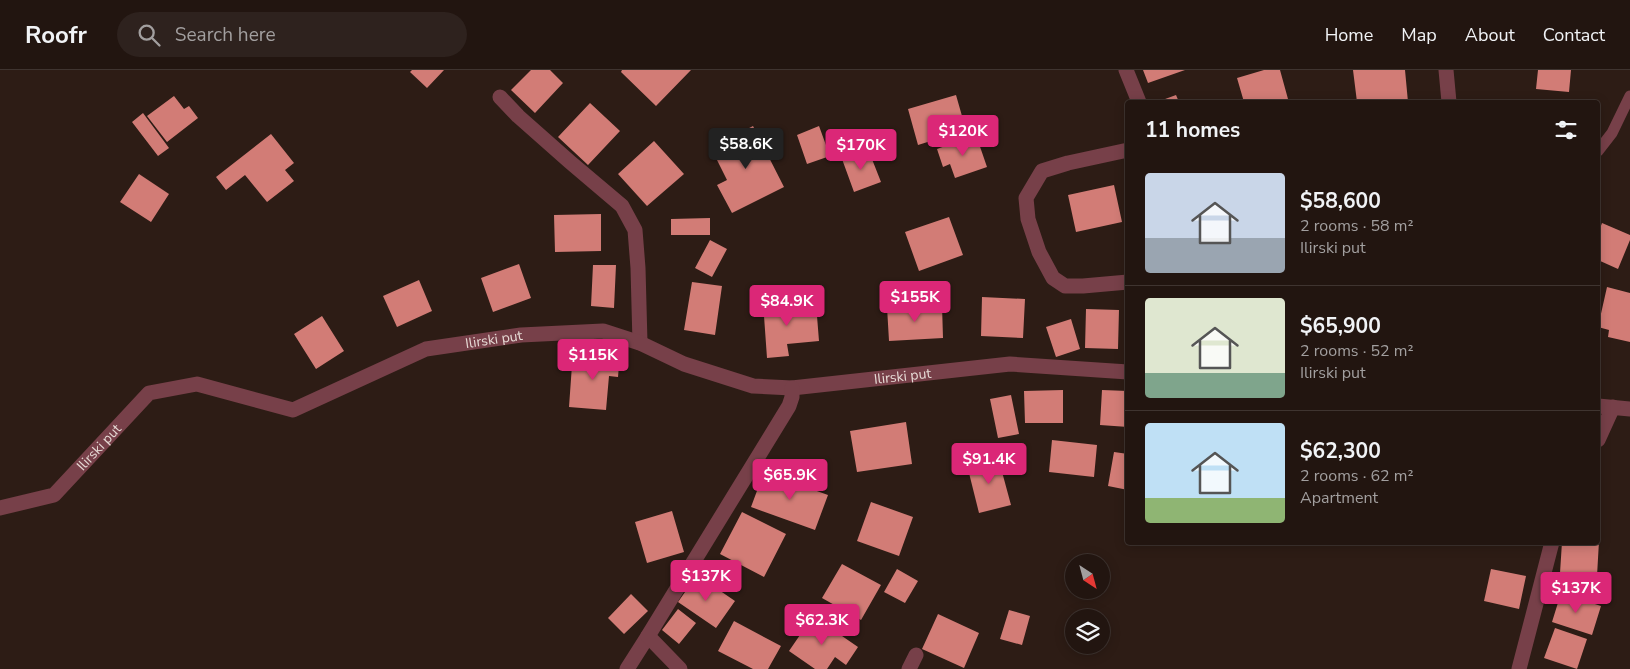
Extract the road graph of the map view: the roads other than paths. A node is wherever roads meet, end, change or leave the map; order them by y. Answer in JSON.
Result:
{"nodes":[{"id":1,"x":1126,"y":70,"type":"edge"},
{"id":2,"x":1446,"y":70,"type":"edge"},
{"id":3,"x":1630,"y":96,"type":"edge"},
{"id":4,"x":500,"y":97,"type":"dead end"},
{"id":5,"x":1138,"y":100,"type":"edge"},
{"id":6,"x":1449,"y":100,"type":"edge"},
{"id":7,"x":1600,"y":148,"type":"edge"},
{"id":8,"x":1125,"y":151,"type":"edge"},
{"id":9,"x":1125,"y":282,"type":"edge"},
{"id":10,"x":640,"y":343,"type":"junction"},
{"id":11,"x":1125,"y":372,"type":"edge"},
{"id":12,"x":792,"y":388,"type":"junction"},
{"id":13,"x":1600,"y":406,"type":"edge"},
{"id":14,"x":1613,"y":407,"type":"junction"},
{"id":15,"x":1630,"y":409,"type":"edge"},
{"id":16,"x":1600,"y":436,"type":"edge"},
{"id":17,"x":0,"y":508,"type":"edge"},
{"id":18,"x":1551,"y":545,"type":"edge"},
{"id":19,"x":648,"y":636,"type":"junction"},
{"id":20,"x":916,"y":655,"type":"dead end"},
{"id":21,"x":626,"y":669,"type":"edge"},
{"id":22,"x":680,"y":669,"type":"edge"},
{"id":23,"x":910,"y":669,"type":"edge"},
{"id":24,"x":1520,"y":669,"type":"edge"}],
"edges":[{"from":1,"to":5,"type":"street"},
{"from":2,"to":6,"type":"street"},
{"from":3,"to":7,"type":"lane"},
{"from":4,"to":10,"type":"street"},
{"from":8,"to":9,"type":"street"},
{"from":10,"to":12,"type":"street","name":"Ilirski put"},
{"from":10,"to":17,"type":"street","name":"Ilirski put"},
{"from":11,"to":12,"type":"street","name":"Ilirski put"},
{"from":12,"to":19,"type":"street"},
{"from":13,"to":14,"type":"street"},
{"from":14,"to":15,"type":"street"},
{"from":14,"to":16,"type":"street"},
{"from":18,"to":24,"type":"street"},
{"from":19,"to":21,"type":"street"},
{"from":19,"to":22,"type":"street"},
{"from":20,"to":23,"type":"street"}]}
